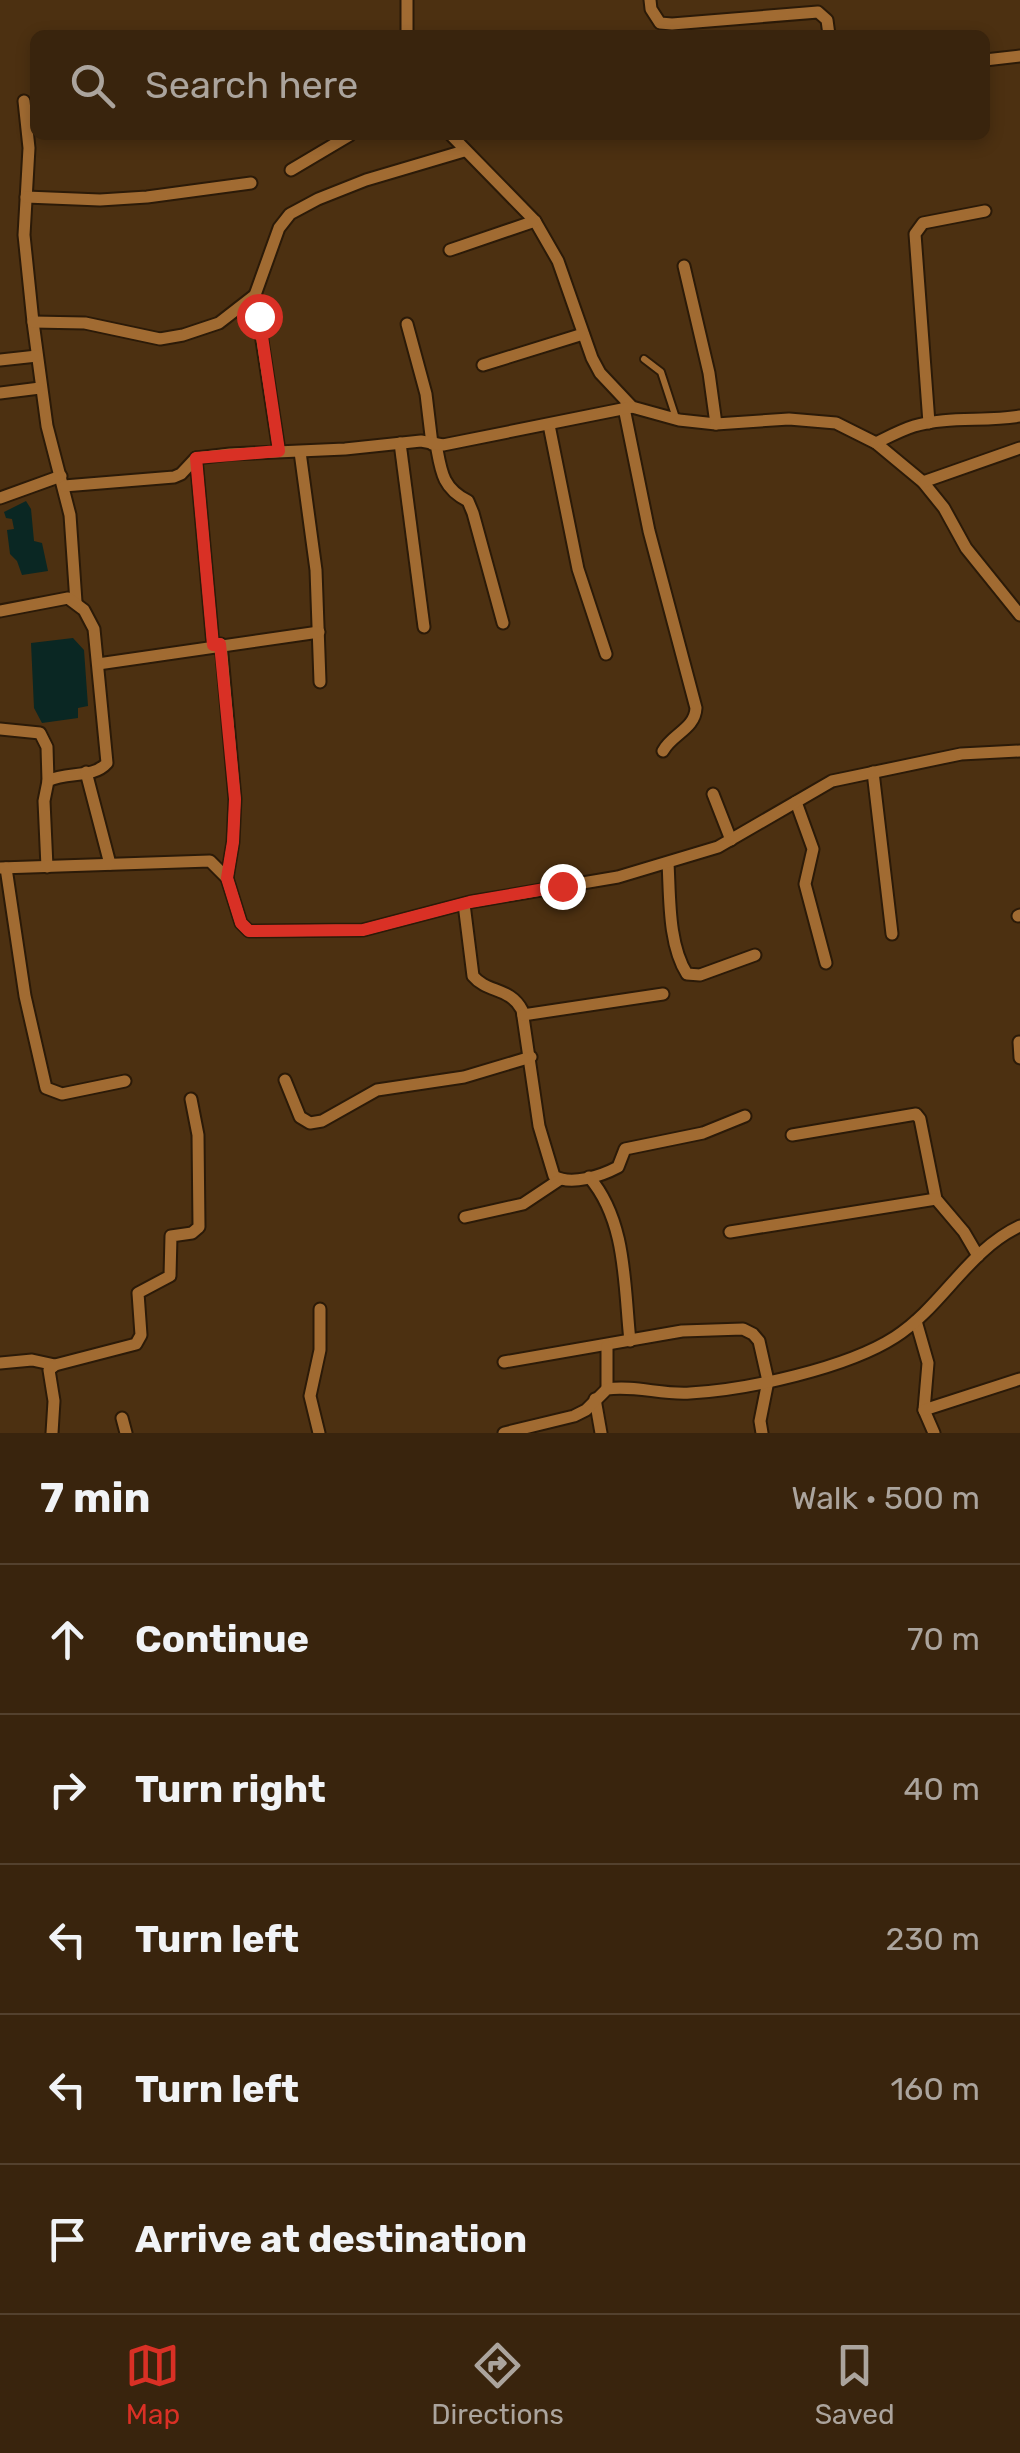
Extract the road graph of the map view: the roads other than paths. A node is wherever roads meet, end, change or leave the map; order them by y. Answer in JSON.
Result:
{"nodes":[{"id":1,"x":407,"y":0,"type":"edge"},
{"id":2,"x":650,"y":0,"type":"edge"},
{"id":3,"x":408,"y":30,"type":"edge"},
{"id":4,"x":829,"y":30,"type":"edge"},
{"id":5,"x":1020,"y":56,"type":"edge"},
{"id":6,"x":990,"y":59,"type":"edge"},
{"id":7,"x":24,"y":101,"type":"dead end"},
{"id":8,"x":342,"y":140,"type":"edge"},
{"id":9,"x":454,"y":140,"type":"edge"},
{"id":10,"x":464,"y":151,"type":"junction"},
{"id":11,"x":291,"y":170,"type":"dead end"},
{"id":12,"x":251,"y":183,"type":"dead end"},
{"id":13,"x":26,"y":197,"type":"junction"},
{"id":14,"x":985,"y":212,"type":"dead end"},
{"id":15,"x":535,"y":221,"type":"junction"},
{"id":16,"x":450,"y":250,"type":"dead end"},
{"id":17,"x":684,"y":266,"type":"dead end"},
{"id":18,"x":255,"y":294,"type":"junction"},
{"id":19,"x":32,"y":322,"type":"junction"},
{"id":20,"x":407,"y":324,"type":"dead end"},
{"id":21,"x":583,"y":334,"type":"junction"},
{"id":22,"x":37,"y":356,"type":"junction"},
{"id":23,"x":644,"y":359,"type":"dead end"},
{"id":24,"x":0,"y":360,"type":"edge"},
{"id":25,"x":484,"y":365,"type":"dead end"},
{"id":26,"x":40,"y":388,"type":"junction"},
{"id":27,"x":0,"y":393,"type":"edge"},
{"id":28,"x":628,"y":408,"type":"junction"},
{"id":29,"x":1020,"y":416,"type":"edge"},
{"id":30,"x":676,"y":419,"type":"junction"},
{"id":31,"x":930,"y":423,"type":"junction"},
{"id":32,"x":716,"y":424,"type":"junction"},
{"id":33,"x":549,"y":425,"type":"junction"},
{"id":34,"x":400,"y":443,"type":"junction"},
{"id":35,"x":876,"y":443,"type":"junction"},
{"id":36,"x":434,"y":444,"type":"junction"},
{"id":37,"x":1020,"y":448,"type":"edge"},
{"id":38,"x":279,"y":451,"type":"junction"},
{"id":39,"x":300,"y":452,"type":"junction"},
{"id":40,"x":196,"y":458,"type":"junction"},
{"id":41,"x":62,"y":481,"type":"junction"},
{"id":42,"x":923,"y":482,"type":"junction"},
{"id":43,"x":0,"y":498,"type":"edge"},
{"id":44,"x":76,"y":602,"type":"junction"},
{"id":45,"x":0,"y":611,"type":"edge"},
{"id":46,"x":1020,"y":615,"type":"edge"},
{"id":47,"x":502,"y":624,"type":"dead end"},
{"id":48,"x":424,"y":627,"type":"dead end"},
{"id":49,"x":319,"y":632,"type":"junction"},
{"id":50,"x":217,"y":645,"type":"junction"},
{"id":51,"x":606,"y":654,"type":"dead end"},
{"id":52,"x":98,"y":664,"type":"junction"},
{"id":53,"x":320,"y":682,"type":"dead end"},
{"id":54,"x":0,"y":730,"type":"edge"},
{"id":55,"x":1020,"y":751,"type":"edge"},
{"id":56,"x":663,"y":752,"type":"dead end"},
{"id":57,"x":86,"y":772,"type":"junction"},
{"id":58,"x":873,"y":772,"type":"junction"},
{"id":59,"x":48,"y":782,"type":"junction"},
{"id":60,"x":713,"y":794,"type":"dead end"},
{"id":61,"x":796,"y":802,"type":"junction"},
{"id":62,"x":732,"y":840,"type":"junction"},
{"id":63,"x":110,"y":864,"type":"junction"},
{"id":64,"x":668,"y":864,"type":"junction"},
{"id":65,"x":47,"y":867,"type":"junction"},
{"id":66,"x":3,"y":868,"type":"edge"},
{"id":67,"x":227,"y":878,"type":"junction"},
{"id":68,"x":464,"y":904,"type":"junction"},
{"id":69,"x":892,"y":934,"type":"dead end"},
{"id":70,"x":755,"y":955,"type":"dead end"},
{"id":71,"x":826,"y":962,"type":"dead end"},
{"id":72,"x":662,"y":994,"type":"dead end"},
{"id":73,"x":523,"y":1015,"type":"junction"},
{"id":74,"x":1018,"y":1042,"type":"edge"},
{"id":75,"x":531,"y":1057,"type":"junction"},
{"id":76,"x":1020,"y":1058,"type":"edge"},
{"id":77,"x":285,"y":1080,"type":"dead end"},
{"id":78,"x":125,"y":1081,"type":"dead end"},
{"id":79,"x":191,"y":1099,"type":"dead end"},
{"id":80,"x":744,"y":1116,"type":"dead end"},
{"id":81,"x":792,"y":1135,"type":"dead end"},
{"id":82,"x":588,"y":1176,"type":"junction"},
{"id":83,"x":558,"y":1180,"type":"junction"},
{"id":84,"x":936,"y":1199,"type":"junction"},
{"id":85,"x":465,"y":1217,"type":"dead end"},
{"id":86,"x":1020,"y":1226,"type":"edge"},
{"id":87,"x":730,"y":1232,"type":"dead end"},
{"id":88,"x":978,"y":1256,"type":"junction"},
{"id":89,"x":320,"y":1309,"type":"dead end"},
{"id":90,"x":916,"y":1320,"type":"junction"},
{"id":91,"x":630,"y":1341,"type":"junction"},
{"id":92,"x":607,"y":1346,"type":"junction"},
{"id":93,"x":504,"y":1362,"type":"dead end"},
{"id":94,"x":0,"y":1363,"type":"edge"},
{"id":95,"x":56,"y":1364,"type":"junction"},
{"id":96,"x":1020,"y":1379,"type":"edge"},
{"id":97,"x":768,"y":1381,"type":"junction"},
{"id":98,"x":606,"y":1389,"type":"junction"},
{"id":99,"x":596,"y":1399,"type":"junction"},
{"id":100,"x":924,"y":1410,"type":"junction"},
{"id":101,"x":122,"y":1418,"type":"dead end"},
{"id":102,"x":52,"y":1433,"type":"edge"},
{"id":103,"x":126,"y":1433,"type":"edge"},
{"id":104,"x":318,"y":1433,"type":"edge"},
{"id":105,"x":504,"y":1433,"type":"edge"},
{"id":106,"x":601,"y":1433,"type":"edge"},
{"id":107,"x":762,"y":1433,"type":"edge"},
{"id":108,"x":934,"y":1433,"type":"edge"}],
"edges":[{"from":1,"to":3,"type":"street"},
{"from":2,"to":4,"type":"street"},
{"from":5,"to":6,"type":"street"},
{"from":7,"to":13,"type":"street"},
{"from":8,"to":11,"type":"street"},
{"from":9,"to":10,"type":"street"},
{"from":10,"to":15,"type":"street"},
{"from":10,"to":18,"type":"street"},
{"from":12,"to":13,"type":"street"},
{"from":13,"to":19,"type":"street"},
{"from":14,"to":31,"type":"street"},
{"from":15,"to":16,"type":"street"},
{"from":15,"to":21,"type":"street"},
{"from":17,"to":32,"type":"street"},
{"from":18,"to":19,"type":"street"},
{"from":18,"to":38,"type":"street"},
{"from":19,"to":22,"type":"street"},
{"from":20,"to":36,"type":"street"},
{"from":21,"to":25,"type":"street"},
{"from":21,"to":28,"type":"street"},
{"from":22,"to":24,"type":"street"},
{"from":22,"to":26,"type":"street"},
{"from":23,"to":30,"type":"lane"},
{"from":26,"to":27,"type":"street"},
{"from":26,"to":41,"type":"street"},
{"from":28,"to":30,"type":"street"},
{"from":28,"to":33,"type":"street"},
{"from":28,"to":56,"type":"street"},
{"from":29,"to":31,"type":"street"},
{"from":30,"to":32,"type":"street"},
{"from":31,"to":35,"type":"street"},
{"from":32,"to":35,"type":"street"},
{"from":33,"to":36,"type":"street"},
{"from":33,"to":51,"type":"street"},
{"from":34,"to":36,"type":"street"},
{"from":34,"to":39,"type":"street"},
{"from":34,"to":48,"type":"street"},
{"from":35,"to":42,"type":"street"},
{"from":36,"to":47,"type":"street"},
{"from":37,"to":42,"type":"street"},
{"from":38,"to":39,"type":"street"},
{"from":38,"to":40,"type":"street"},
{"from":39,"to":49,"type":"street"},
{"from":40,"to":41,"type":"street"},
{"from":40,"to":50,"type":"street"},
{"from":41,"to":43,"type":"street"},
{"from":41,"to":44,"type":"street"},
{"from":42,"to":46,"type":"street"},
{"from":44,"to":45,"type":"street"},
{"from":44,"to":52,"type":"street"},
{"from":49,"to":50,"type":"street"},
{"from":49,"to":53,"type":"street"},
{"from":50,"to":52,"type":"street"},
{"from":50,"to":67,"type":"street"},
{"from":52,"to":57,"type":"street"},
{"from":54,"to":59,"type":"street"},
{"from":55,"to":58,"type":"street"},
{"from":57,"to":59,"type":"street"},
{"from":57,"to":63,"type":"street"},
{"from":58,"to":61,"type":"street"},
{"from":58,"to":69,"type":"street"},
{"from":59,"to":65,"type":"street"},
{"from":60,"to":62,"type":"street"},
{"from":61,"to":62,"type":"street"},
{"from":61,"to":71,"type":"street"},
{"from":62,"to":64,"type":"street"},
{"from":63,"to":65,"type":"street"},
{"from":63,"to":67,"type":"street"},
{"from":64,"to":68,"type":"street"},
{"from":64,"to":70,"type":"street"},
{"from":65,"to":66,"type":"street"},
{"from":66,"to":78,"type":"street"},
{"from":67,"to":68,"type":"street"},
{"from":68,"to":73,"type":"street"},
{"from":72,"to":73,"type":"street"},
{"from":73,"to":75,"type":"street"},
{"from":74,"to":76,"type":"street"},
{"from":75,"to":77,"type":"street"},
{"from":75,"to":83,"type":"street"},
{"from":79,"to":95,"type":"street"},
{"from":80,"to":82,"type":"street"},
{"from":81,"to":84,"type":"street"},
{"from":82,"to":83,"type":"street"},
{"from":82,"to":91,"type":"street"},
{"from":83,"to":85,"type":"street"},
{"from":84,"to":87,"type":"street"},
{"from":84,"to":88,"type":"street"},
{"from":86,"to":88,"type":"street"},
{"from":88,"to":90,"type":"street"},
{"from":89,"to":104,"type":"street"},
{"from":90,"to":97,"type":"street"},
{"from":90,"to":100,"type":"street"},
{"from":91,"to":92,"type":"street"},
{"from":91,"to":97,"type":"street"},
{"from":92,"to":93,"type":"street"},
{"from":92,"to":98,"type":"street"},
{"from":94,"to":95,"type":"street"},
{"from":95,"to":102,"type":"street"},
{"from":96,"to":100,"type":"street"},
{"from":97,"to":98,"type":"street"},
{"from":97,"to":107,"type":"street"},
{"from":98,"to":99,"type":"street"},
{"from":99,"to":105,"type":"street"},
{"from":99,"to":106,"type":"street"},
{"from":100,"to":108,"type":"street"},
{"from":101,"to":103,"type":"street"}]}
